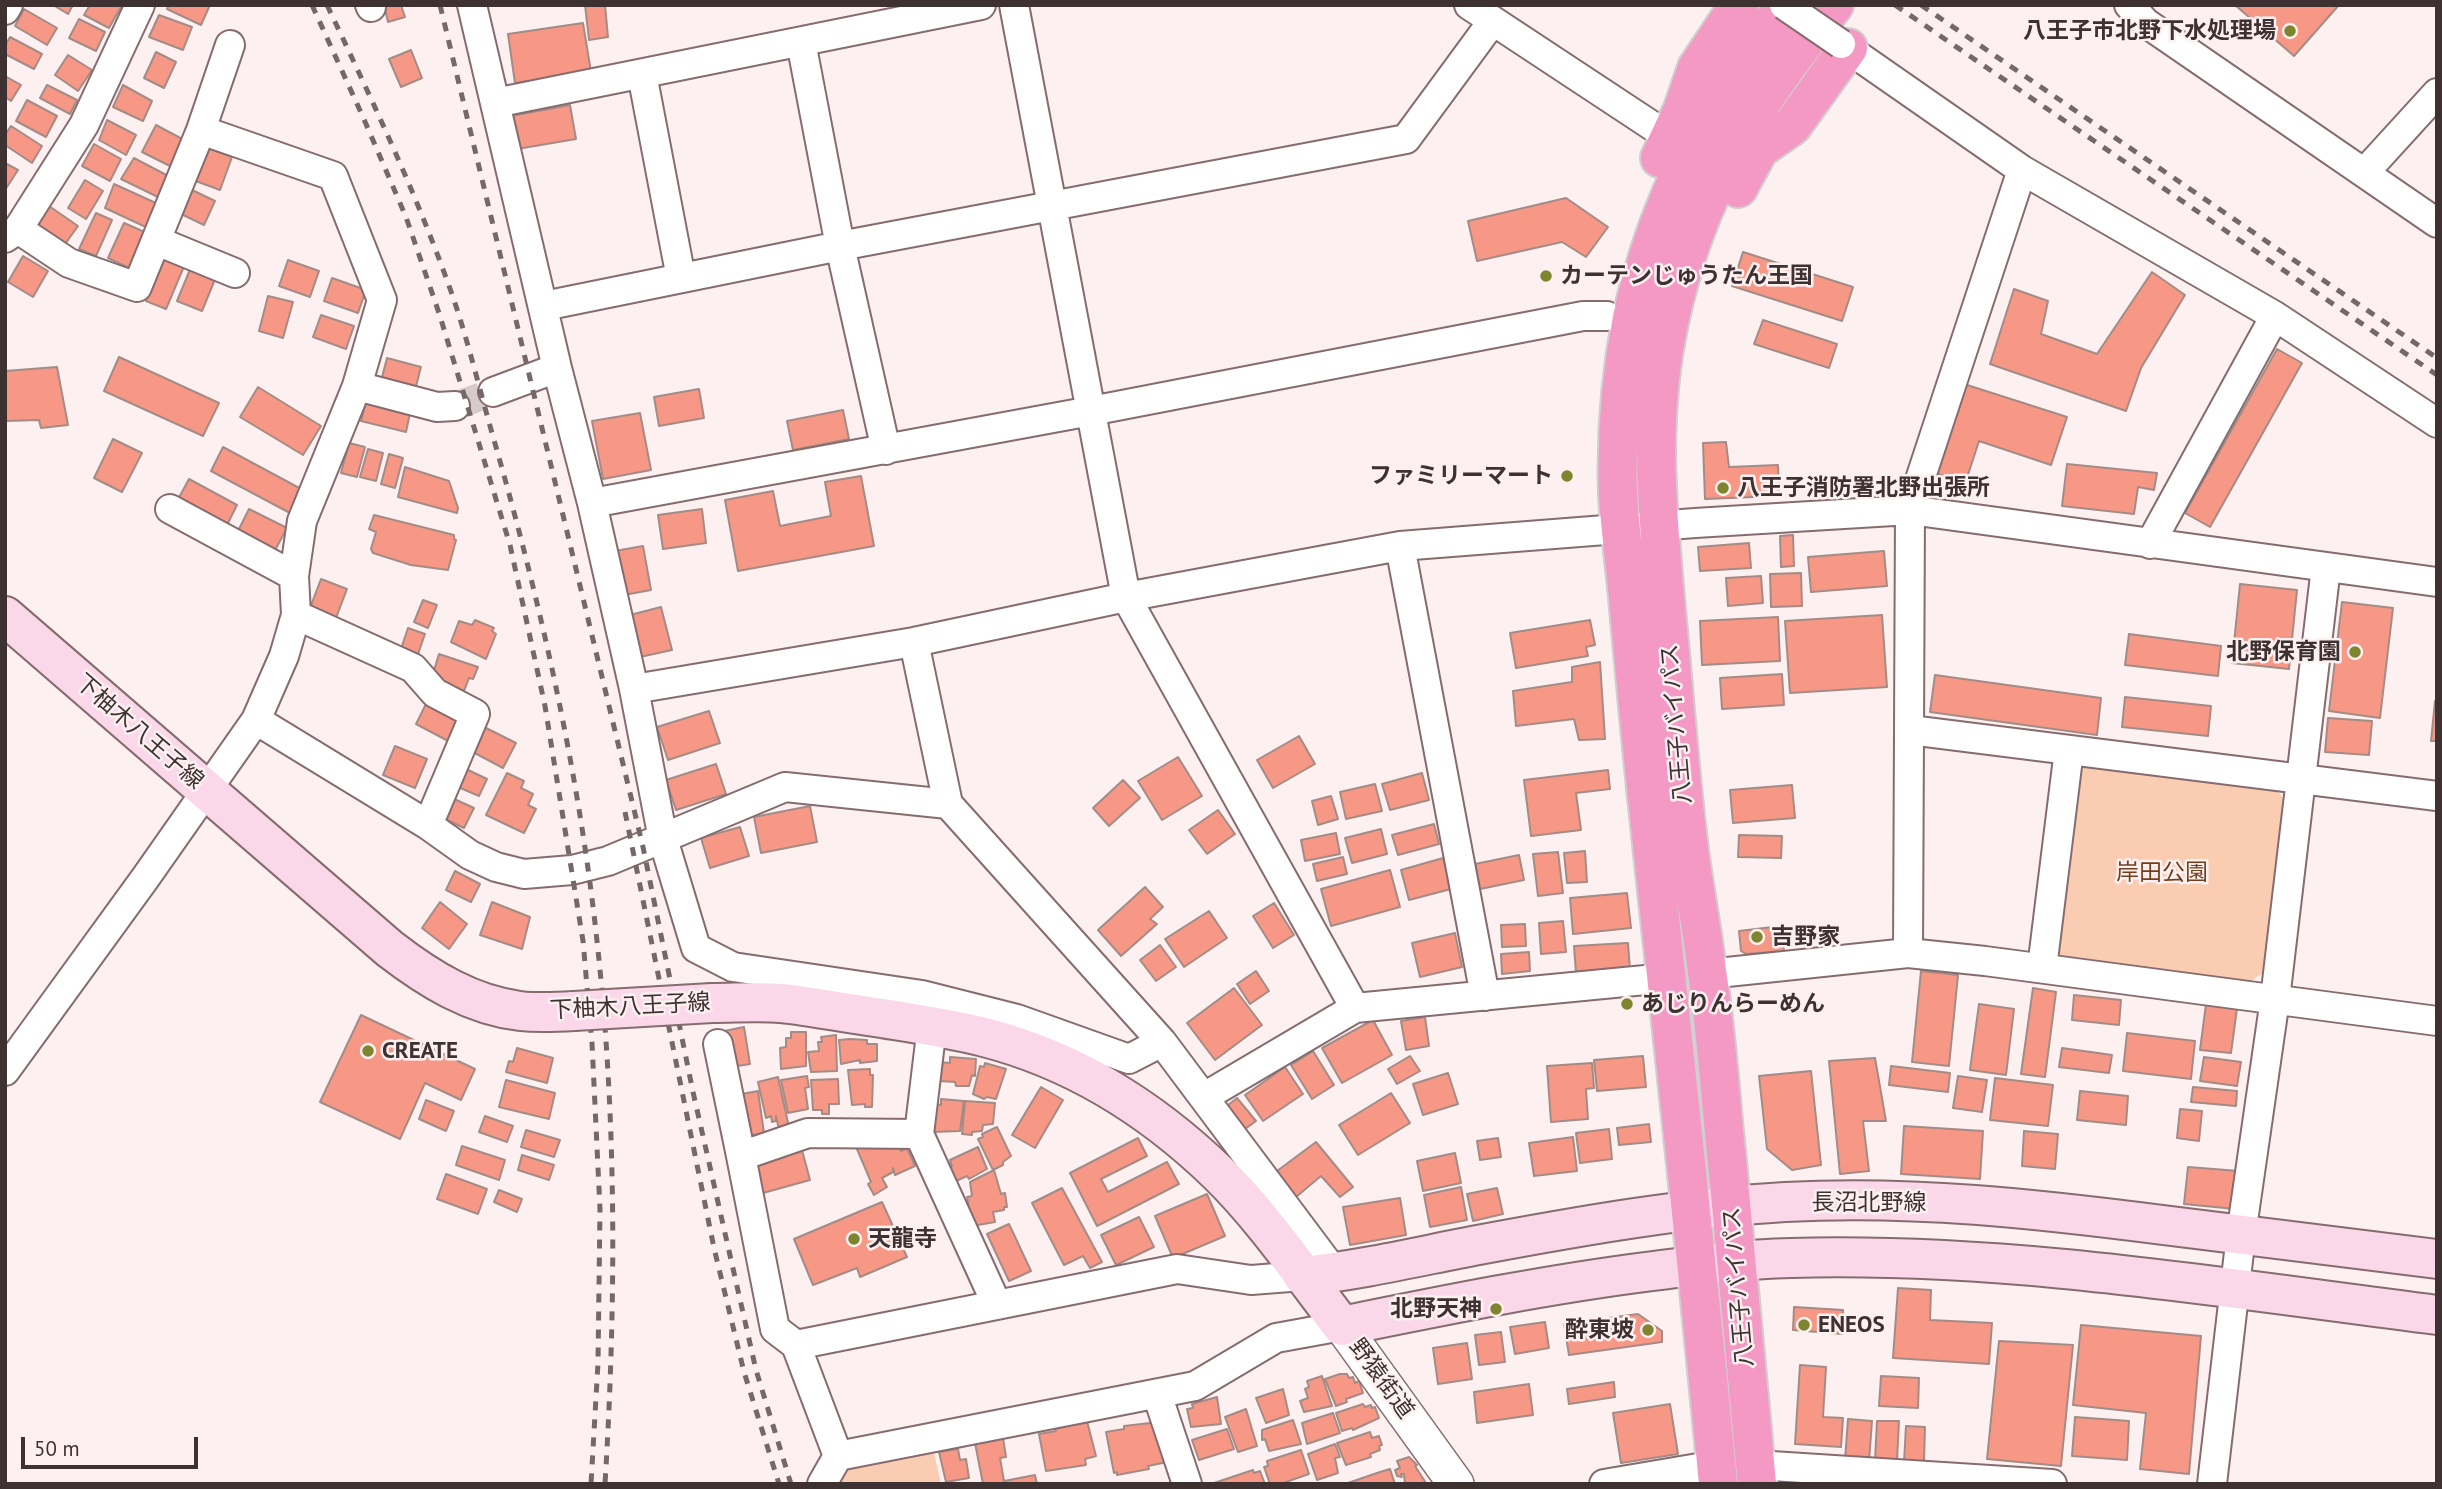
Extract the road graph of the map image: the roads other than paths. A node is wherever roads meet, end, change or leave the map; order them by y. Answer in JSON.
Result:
{"nodes":[{"id":1,"x":140,"y":5,"type":"edge"},
{"id":2,"x":472,"y":5,"type":"edge"},
{"id":3,"x":981,"y":5,"type":"edge"},
{"id":4,"x":1014,"y":5,"type":"edge"},
{"id":5,"x":1469,"y":5,"type":"edge"},
{"id":6,"x":1739,"y":5,"type":"edge"},
{"id":7,"x":1785,"y":5,"type":"edge"},
{"id":8,"x":1834,"y":5,"type":"edge"},
{"id":9,"x":2129,"y":5,"type":"edge"},
{"id":10,"x":1492,"y":22,"type":"junction"},
{"id":11,"x":802,"y":42,"type":"junction"},
{"id":12,"x":230,"y":45,"type":"dead end"},
{"id":13,"x":1844,"y":46,"type":"junction"},
{"id":14,"x":642,"y":74,"type":"junction"},
{"id":15,"x":2437,"y":93,"type":"edge"},
{"id":16,"x":495,"y":103,"type":"junction"},
{"id":17,"x":201,"y":130,"type":"junction"},
{"id":18,"x":1669,"y":137,"type":"junction"},
{"id":19,"x":2022,"y":170,"type":"junction"},
{"id":20,"x":2364,"y":173,"type":"junction"},
{"id":21,"x":1052,"y":207,"type":"junction"},
{"id":22,"x":2437,"y":223,"type":"edge"},
{"id":23,"x":11,"y":233,"type":"edge"},
{"id":24,"x":157,"y":241,"type":"junction"},
{"id":25,"x":841,"y":246,"type":"junction"},
{"id":26,"x":235,"y":273,"type":"dead end"},
{"id":27,"x":681,"y":278,"type":"junction"},
{"id":28,"x":544,"y":306,"type":"junction"},
{"id":29,"x":1607,"y":316,"type":"junction"},
{"id":30,"x":2275,"y":316,"type":"junction"},
{"id":31,"x":557,"y":368,"type":"junction"},
{"id":32,"x":357,"y":386,"type":"junction"},
{"id":33,"x":493,"y":392,"type":"tunnel mouth"},
{"id":34,"x":455,"y":406,"type":"tunnel mouth"},
{"id":35,"x":1091,"y":411,"type":"junction"},
{"id":36,"x":2437,"y":423,"type":"edge"},
{"id":37,"x":886,"y":450,"type":"junction"},
{"id":38,"x":592,"y":503,"type":"junction"},
{"id":39,"x":170,"y":509,"type":"dead end"},
{"id":40,"x":1910,"y":510,"type":"junction"},
{"id":41,"x":1658,"y":526,"type":"junction"},
{"id":42,"x":1620,"y":529,"type":"junction"},
{"id":43,"x":2150,"y":544,"type":"junction"},
{"id":44,"x":1400,"y":546,"type":"junction"},
{"id":45,"x":2326,"y":567,"type":"junction"},
{"id":46,"x":294,"y":576,"type":"junction"},
{"id":47,"x":2437,"y":582,"type":"edge"},
{"id":48,"x":1126,"y":597,"type":"junction"},
{"id":49,"x":296,"y":615,"type":"junction"},
{"id":50,"x":5,"y":616,"type":"edge"},
{"id":51,"x":914,"y":642,"type":"junction"},
{"id":52,"x":634,"y":689,"type":"junction"},
{"id":53,"x":256,"y":720,"type":"junction"},
{"id":54,"x":1910,"y":730,"type":"junction"},
{"id":55,"x":2069,"y":750,"type":"junction"},
{"id":56,"x":2302,"y":778,"type":"junction"},
{"id":57,"x":206,"y":789,"type":"junction"},
{"id":58,"x":2437,"y":796,"type":"edge"},
{"id":59,"x":948,"y":804,"type":"junction"},
{"id":60,"x":428,"y":825,"type":"junction"},
{"id":61,"x":663,"y":839,"type":"junction"},
{"id":62,"x":1908,"y":953,"type":"junction"},
{"id":63,"x":2042,"y":968,"type":"junction"},
{"id":64,"x":1708,"y":975,"type":"junction"},
{"id":65,"x":1666,"y":978,"type":"junction"},
{"id":66,"x":1485,"y":996,"type":"junction"},
{"id":67,"x":2275,"y":999,"type":"junction"},
{"id":68,"x":1355,"y":1008,"type":"junction"},
{"id":69,"x":2437,"y":1021,"type":"edge"},
{"id":70,"x":932,"y":1026,"type":"junction"},
{"id":71,"x":1162,"y":1042,"type":"junction"},
{"id":72,"x":718,"y":1044,"type":"dead end"},
{"id":73,"x":5,"y":1071,"type":"edge"},
{"id":74,"x":1204,"y":1097,"type":"junction"},
{"id":75,"x":919,"y":1135,"type":"junction"},
{"id":76,"x":741,"y":1156,"type":"junction"},
{"id":77,"x":1831,"y":1202,"type":"junction"},
{"id":78,"x":1731,"y":1206,"type":"junction"},
{"id":79,"x":1690,"y":1210,"type":"junction"},
{"id":80,"x":2241,"y":1235,"type":"junction"},
{"id":81,"x":1837,"y":1258,"type":"junction"},
{"id":82,"x":2437,"y":1259,"type":"edge"},
{"id":83,"x":1737,"y":1262,"type":"junction"},
{"id":84,"x":1696,"y":1266,"type":"junction"},
{"id":85,"x":1319,"y":1274,"type":"junction"},
{"id":86,"x":2235,"y":1290,"type":"junction"},
{"id":87,"x":998,"y":1305,"type":"junction"},
{"id":88,"x":2437,"y":1315,"type":"edge"},
{"id":89,"x":1342,"y":1326,"type":"junction"},
{"id":90,"x":796,"y":1345,"type":"junction"},
{"id":91,"x":1157,"y":1394,"type":"junction"},
{"id":92,"x":838,"y":1456,"type":"junction"},
{"id":93,"x":1717,"y":1474,"type":"edge"},
{"id":94,"x":1756,"y":1475,"type":"edge"},
{"id":95,"x":2015,"y":1482,"type":"edge"},
{"id":96,"x":822,"y":1484,"type":"edge"},
{"id":97,"x":1186,"y":1484,"type":"edge"},
{"id":98,"x":1456,"y":1484,"type":"edge"},
{"id":99,"x":1604,"y":1484,"type":"edge"},
{"id":100,"x":2052,"y":1484,"type":"edge"},
{"id":101,"x":2212,"y":1484,"type":"edge"}],
"edges":[{"from":1,"to":23,"type":"street"},
{"from":2,"to":16,"type":"street"},
{"from":3,"to":11,"type":"street"},
{"from":4,"to":21,"type":"street"},
{"from":5,"to":10,"type":"street"},
{"from":6,"to":18,"type":"highway"},
{"from":7,"to":13,"type":"street","bridge":true},
{"from":7,"to":42,"type":"highway","name":"八王子バイパス"},
{"from":8,"to":41,"type":"highway","name":"八王子バイパス"},
{"from":9,"to":20,"type":"street"},
{"from":10,"to":18,"type":"street"},
{"from":10,"to":21,"type":"street"},
{"from":11,"to":14,"type":"street"},
{"from":11,"to":25,"type":"street"},
{"from":12,"to":17,"type":"street"},
{"from":13,"to":19,"type":"street"},
{"from":13,"to":41,"type":"highway"},
{"from":14,"to":16,"type":"street"},
{"from":14,"to":27,"type":"street"},
{"from":15,"to":20,"type":"street"},
{"from":16,"to":28,"type":"street"},
{"from":17,"to":24,"type":"street"},
{"from":17,"to":32,"type":"street"},
{"from":18,"to":29,"type":"highway"},
{"from":19,"to":30,"type":"street"},
{"from":19,"to":40,"type":"street"},
{"from":20,"to":22,"type":"street"},
{"from":21,"to":25,"type":"street"},
{"from":21,"to":35,"type":"street"},
{"from":23,"to":24,"type":"street"},
{"from":24,"to":26,"type":"street"},
{"from":25,"to":27,"type":"street"},
{"from":25,"to":37,"type":"street"},
{"from":27,"to":28,"type":"street"},
{"from":28,"to":31,"type":"street"},
{"from":29,"to":35,"type":"street"},
{"from":29,"to":42,"type":"highway"},
{"from":30,"to":36,"type":"street"},
{"from":30,"to":43,"type":"street"},
{"from":31,"to":33,"type":"street"},
{"from":31,"to":38,"type":"street"},
{"from":32,"to":34,"type":"street"},
{"from":32,"to":46,"type":"street"},
{"from":35,"to":37,"type":"street"},
{"from":35,"to":48,"type":"street"},
{"from":37,"to":38,"type":"street"},
{"from":38,"to":52,"type":"street"},
{"from":39,"to":46,"type":"street"},
{"from":40,"to":41,"type":"street"},
{"from":40,"to":43,"type":"street"},
{"from":40,"to":54,"type":"street"},
{"from":41,"to":42,"type":"street"},
{"from":41,"to":64,"type":"highway","name":"八王子バイパス"},
{"from":42,"to":44,"type":"street"},
{"from":42,"to":65,"type":"highway","name":"八王子バイパス"},
{"from":43,"to":45,"type":"street"},
{"from":44,"to":48,"type":"street"},
{"from":44,"to":66,"type":"street"},
{"from":45,"to":47,"type":"street"},
{"from":45,"to":56,"type":"street"},
{"from":46,"to":49,"type":"street"},
{"from":48,"to":51,"type":"street"},
{"from":48,"to":68,"type":"street"},
{"from":49,"to":53,"type":"street"},
{"from":49,"to":60,"type":"street"},
{"from":50,"to":57,"type":"main road","name":"下柚木八王子線"},
{"from":51,"to":52,"type":"street"},
{"from":51,"to":59,"type":"street"},
{"from":52,"to":61,"type":"street"},
{"from":53,"to":57,"type":"street"},
{"from":53,"to":60,"type":"street"},
{"from":54,"to":55,"type":"street"},
{"from":54,"to":62,"type":"street"},
{"from":55,"to":56,"type":"street"},
{"from":55,"to":63,"type":"street"},
{"from":56,"to":58,"type":"street"},
{"from":56,"to":67,"type":"street"},
{"from":57,"to":70,"type":"main road","name":"下柚木八王子線","bridge":true},
{"from":57,"to":73,"type":"street"},
{"from":59,"to":61,"type":"street"},
{"from":59,"to":71,"type":"street"},
{"from":60,"to":61,"type":"street"},
{"from":61,"to":71,"type":"street"},
{"from":62,"to":63,"type":"street"},
{"from":62,"to":64,"type":"street"},
{"from":63,"to":67,"type":"street"},
{"from":64,"to":78,"type":"highway","name":"八王子バイパス"},
{"from":65,"to":66,"type":"street"},
{"from":65,"to":79,"type":"highway","name":"八王子バイパス"},
{"from":66,"to":68,"type":"street"},
{"from":67,"to":69,"type":"street"},
{"from":67,"to":80,"type":"street"},
{"from":68,"to":74,"type":"street"},
{"from":70,"to":75,"type":"street"},
{"from":70,"to":85,"type":"main road","name":"下柚木八王子線"},
{"from":71,"to":74,"type":"street"},
{"from":72,"to":76,"type":"street"},
{"from":74,"to":85,"type":"street"},
{"from":75,"to":76,"type":"street"},
{"from":75,"to":87,"type":"street"},
{"from":76,"to":90,"type":"street"},
{"from":77,"to":78,"type":"main road","name":"長沼北野線"},
{"from":77,"to":80,"type":"main road","name":"長沼北野線"},
{"from":77,"to":81,"type":"main road"},
{"from":78,"to":79,"type":"main road","name":"長沼北野線"},
{"from":78,"to":83,"type":"highway","name":"八王子バイパス"},
{"from":79,"to":84,"type":"highway","name":"八王子バイパス"},
{"from":79,"to":85,"type":"main road","name":"長沼北野線"},
{"from":80,"to":82,"type":"main road","name":"長沼北野線"},
{"from":80,"to":86,"type":"street"},
{"from":81,"to":83,"type":"main road"},
{"from":81,"to":86,"type":"main road"},
{"from":83,"to":84,"type":"main road"},
{"from":83,"to":94,"type":"highway","name":"八王子バイパス"},
{"from":84,"to":89,"type":"main road"},
{"from":84,"to":93,"type":"highway","name":"八王子バイパス"},
{"from":85,"to":87,"type":"street"},
{"from":85,"to":89,"type":"main road","name":"野猿街道"},
{"from":86,"to":88,"type":"main road"},
{"from":86,"to":101,"type":"street"},
{"from":87,"to":90,"type":"street"},
{"from":89,"to":91,"type":"street"},
{"from":89,"to":98,"type":"street","name":"野猿街道"},
{"from":90,"to":92,"type":"street"},
{"from":91,"to":92,"type":"street"},
{"from":91,"to":97,"type":"street"},
{"from":92,"to":96,"type":"street"},
{"from":93,"to":99,"type":"street"},
{"from":94,"to":95,"type":"street"},
{"from":95,"to":100,"type":"street"}]}
